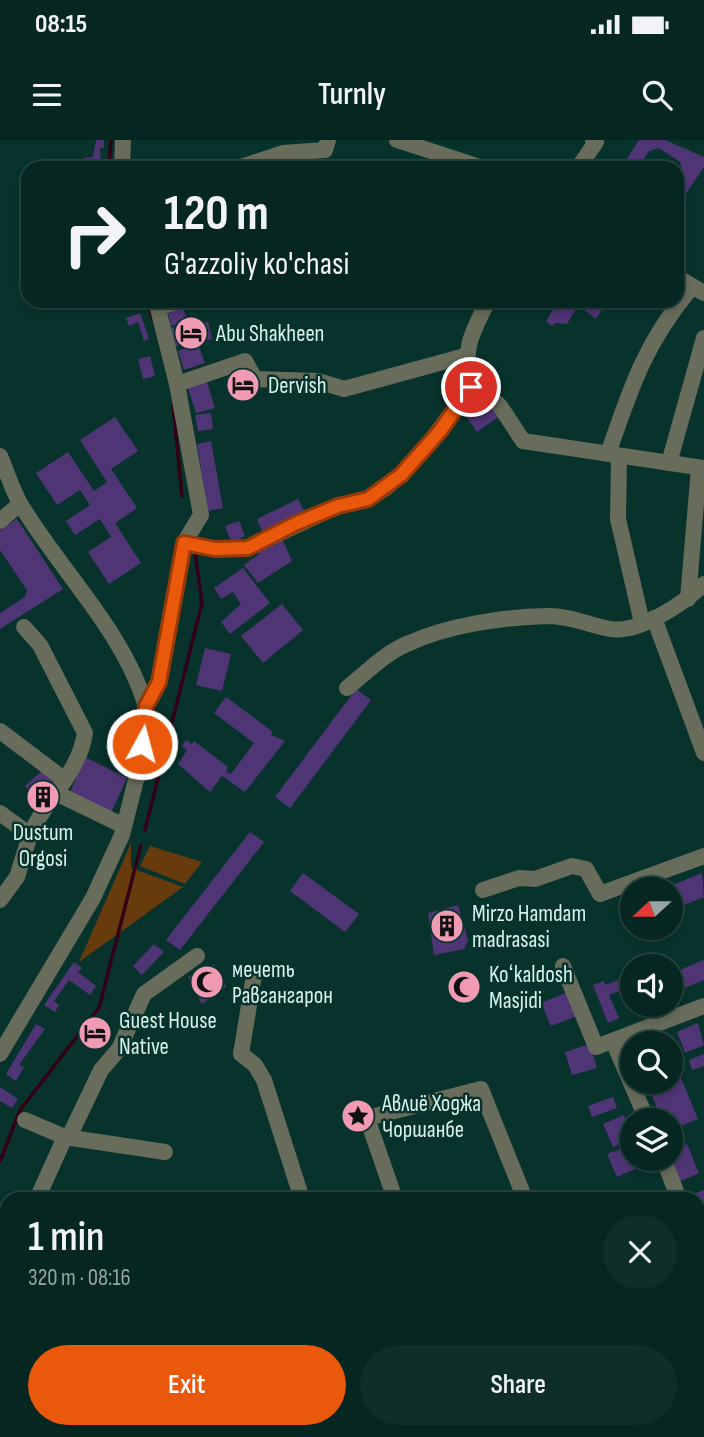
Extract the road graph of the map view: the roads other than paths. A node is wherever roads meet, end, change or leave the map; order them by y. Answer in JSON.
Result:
{"nodes":[{"id":1,"x":123,"y":140,"type":"edge"},
{"id":2,"x":328,"y":140,"type":"edge"},
{"id":3,"x":397,"y":140,"type":"edge"},
{"id":4,"x":594,"y":141,"type":"edge"},
{"id":5,"x":122,"y":161,"type":"edge"},
{"id":6,"x":259,"y":161,"type":"edge"},
{"id":7,"x":462,"y":161,"type":"edge"},
{"id":8,"x":582,"y":161,"type":"edge"},
{"id":9,"x":697,"y":290,"type":"edge"},
{"id":10,"x":684,"y":302,"type":"edge"},
{"id":11,"x":158,"y":308,"type":"edge"},
{"id":12,"x":485,"y":308,"type":"edge"},
{"id":13,"x":678,"y":308,"type":"edge"},
{"id":14,"x":704,"y":338,"type":"edge"},
{"id":15,"x":465,"y":356,"type":"junction"},
{"id":16,"x":177,"y":384,"type":"junction"},
{"id":17,"x":471,"y":387,"type":"junction"},
{"id":18,"x":614,"y":455,"type":"junction"},
{"id":19,"x":0,"y":456,"type":"edge"},
{"id":20,"x":669,"y":463,"type":"junction"},
{"id":21,"x":702,"y":468,"type":"edge"},
{"id":22,"x":20,"y":504,"type":"junction"},
{"id":23,"x":0,"y":521,"type":"edge"},
{"id":24,"x":184,"y":543,"type":"junction"},
{"id":25,"x":704,"y":584,"type":"edge"},
{"id":26,"x":688,"y":599,"type":"junction"},
{"id":27,"x":648,"y":620,"type":"junction"},
{"id":28,"x":24,"y":627,"type":"dead end"},
{"id":29,"x":347,"y":688,"type":"dead end"},
{"id":30,"x":146,"y":706,"type":"junction"},
{"id":31,"x":0,"y":731,"type":"edge"},
{"id":32,"x":700,"y":734,"type":"edge"},
{"id":33,"x":704,"y":753,"type":"edge"},
{"id":34,"x":62,"y":787,"type":"junction"},
{"id":35,"x":0,"y":813,"type":"edge"},
{"id":36,"x":124,"y":826,"type":"junction"},
{"id":37,"x":30,"y":835,"type":"junction"},
{"id":38,"x":704,"y":856,"type":"edge"},
{"id":39,"x":484,"y":890,"type":"dead end"},
{"id":40,"x":0,"y":900,"type":"edge"},
{"id":41,"x":197,"y":956,"type":"dead end"},
{"id":42,"x":563,"y":966,"type":"dead end"},
{"id":43,"x":254,"y":975,"type":"dead end"},
{"id":44,"x":704,"y":1006,"type":"edge"},
{"id":45,"x":613,"y":1041,"type":"junction"},
{"id":46,"x":0,"y":1055,"type":"edge"},
{"id":47,"x":642,"y":1108,"type":"edge"},
{"id":48,"x":25,"y":1120,"type":"dead end"},
{"id":49,"x":67,"y":1137,"type":"junction"},
{"id":50,"x":165,"y":1152,"type":"dead end"},
{"id":51,"x":668,"y":1171,"type":"edge"},
{"id":52,"x":40,"y":1192,"type":"edge"},
{"id":53,"x":300,"y":1192,"type":"edge"},
{"id":54,"x":393,"y":1192,"type":"edge"},
{"id":55,"x":522,"y":1192,"type":"edge"},
{"id":56,"x":676,"y":1192,"type":"edge"}],
"edges":[{"from":1,"to":5,"type":"street"},
{"from":2,"to":6,"type":"street"},
{"from":3,"to":7,"type":"street"},
{"from":4,"to":8,"type":"street"},
{"from":9,"to":10,"type":"street"},
{"from":11,"to":16,"type":"street"},
{"from":12,"to":15,"type":"street"},
{"from":13,"to":18,"type":"street"},
{"from":14,"to":20,"type":"street"},
{"from":15,"to":16,"type":"street"},
{"from":15,"to":17,"type":"street"},
{"from":16,"to":24,"type":"street"},
{"from":17,"to":18,"type":"street"},
{"from":17,"to":24,"type":"street"},
{"from":18,"to":20,"type":"street"},
{"from":18,"to":27,"type":"street"},
{"from":19,"to":22,"type":"street"},
{"from":20,"to":21,"type":"street"},
{"from":21,"to":26,"type":"street"},
{"from":22,"to":23,"type":"street"},
{"from":22,"to":30,"type":"street"},
{"from":24,"to":30,"type":"street"},
{"from":25,"to":26,"type":"street"},
{"from":26,"to":27,"type":"street"},
{"from":27,"to":29,"type":"street"},
{"from":27,"to":32,"type":"street"},
{"from":28,"to":34,"type":"street"},
{"from":30,"to":36,"type":"street"},
{"from":31,"to":34,"type":"street"},
{"from":32,"to":33,"type":"street"},
{"from":34,"to":36,"type":"street"},
{"from":34,"to":37,"type":"street"},
{"from":35,"to":37,"type":"street"},
{"from":36,"to":46,"type":"street"},
{"from":37,"to":40,"type":"street"},
{"from":38,"to":39,"type":"street"},
{"from":41,"to":49,"type":"street"},
{"from":42,"to":45,"type":"street"},
{"from":43,"to":53,"type":"street"},
{"from":44,"to":45,"type":"street"},
{"from":45,"to":47,"type":"street"},
{"from":48,"to":49,"type":"street"},
{"from":49,"to":50,"type":"street"},
{"from":49,"to":52,"type":"street"},
{"from":51,"to":56,"type":"street"},
{"from":54,"to":55,"type":"street"}]}
